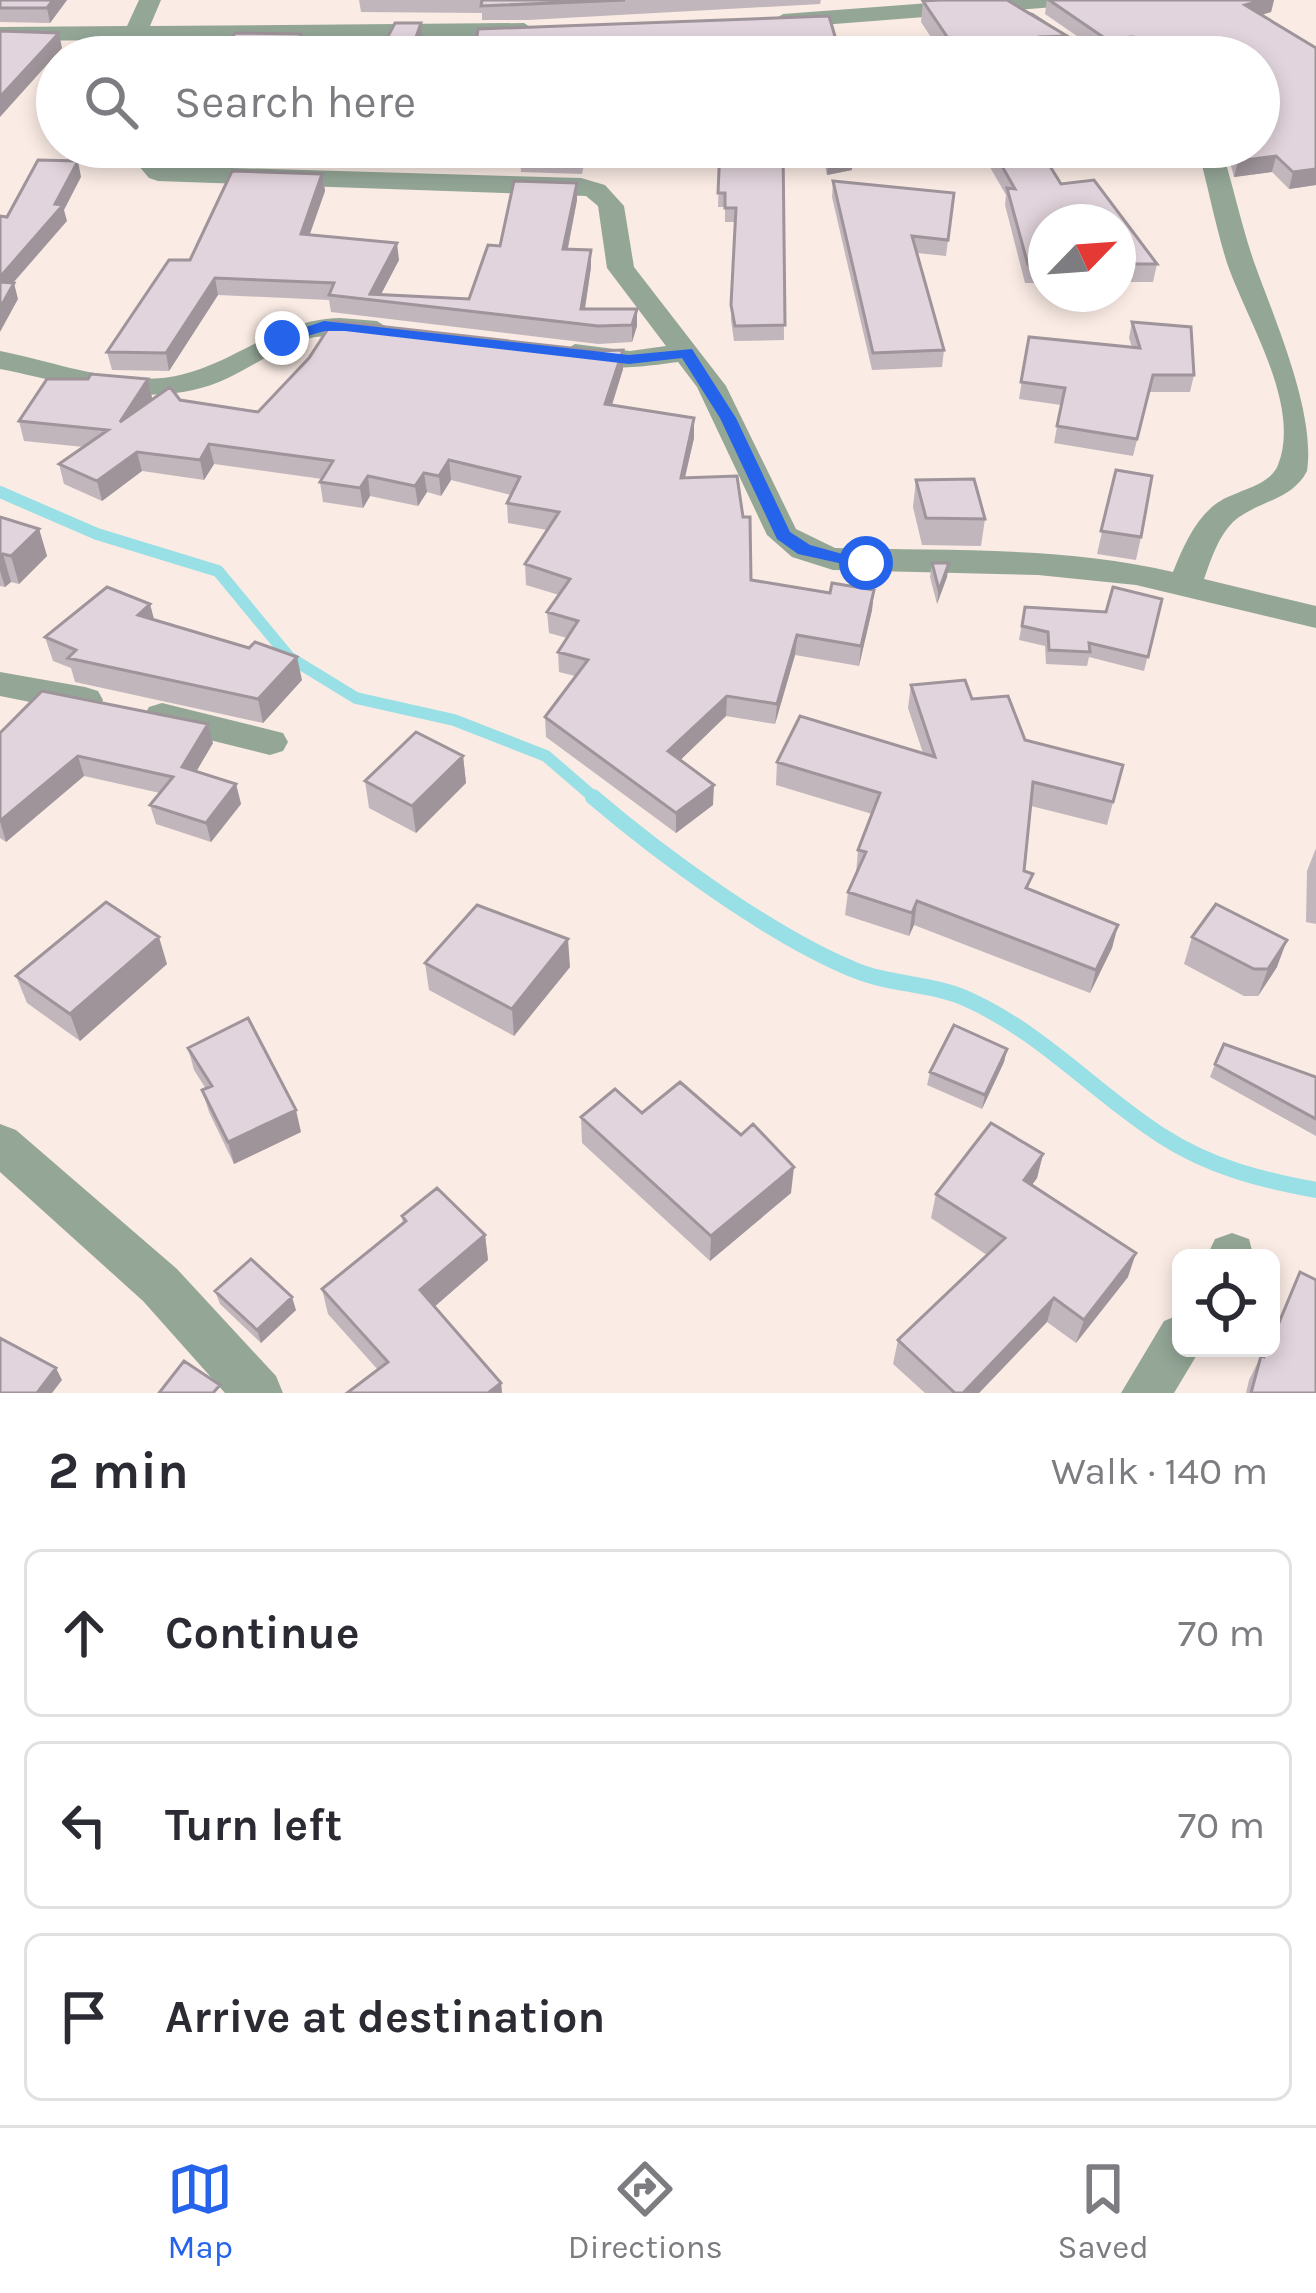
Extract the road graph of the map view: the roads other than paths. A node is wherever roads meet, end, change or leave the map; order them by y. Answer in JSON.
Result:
{"nodes":[{"id":1,"x":150,"y":0,"type":"edge"},
{"id":2,"x":1055,"y":0,"type":"edge"},
{"id":3,"x":1002,"y":3,"type":"edge"},
{"id":4,"x":898,"y":7,"type":"edge"},
{"id":5,"x":751,"y":22,"type":"edge"},
{"id":6,"x":548,"y":29,"type":"edge"},
{"id":7,"x":0,"y":34,"type":"edge"},
{"id":8,"x":135,"y":34,"type":"junction"},
{"id":9,"x":152,"y":36,"type":"edge"},
{"id":10,"x":408,"y":36,"type":"edge"},
{"id":11,"x":1055,"y":36,"type":"edge"},
{"id":12,"x":154,"y":168,"type":"edge"},
{"id":13,"x":1215,"y":168,"type":"edge"},
{"id":14,"x":416,"y":334,"type":"edge"},
{"id":15,"x":1284,"y":345,"type":"junction"},
{"id":16,"x":1316,"y":346,"type":"edge"},
{"id":17,"x":535,"y":349,"type":"edge"},
{"id":18,"x":686,"y":352,"type":"junction"},
{"id":19,"x":0,"y":360,"type":"edge"},
{"id":20,"x":1185,"y":585,"type":"junction"},
{"id":21,"x":1316,"y":617,"type":"edge"},
{"id":22,"x":0,"y":684,"type":"edge"},
{"id":23,"x":270,"y":742,"type":"dead end"},
{"id":24,"x":0,"y":1144,"type":"edge"},
{"id":25,"x":1172,"y":1351,"type":"edge"},
{"id":26,"x":258,"y":1393,"type":"edge"},
{"id":27,"x":1146,"y":1393,"type":"edge"}],
"edges":[{"from":1,"to":8,"type":"street"},
{"from":2,"to":3,"type":"street"},
{"from":3,"to":4,"type":"street"},
{"from":3,"to":11,"type":"street"},
{"from":4,"to":5,"type":"street"},
{"from":6,"to":10,"type":"street"},
{"from":7,"to":8,"type":"street"},
{"from":8,"to":9,"type":"street"},
{"from":12,"to":18,"type":"street"},
{"from":13,"to":15,"type":"street"},
{"from":14,"to":19,"type":"street"},
{"from":15,"to":16,"type":"street"},
{"from":15,"to":20,"type":"street"},
{"from":17,"to":18,"type":"street"},
{"from":18,"to":20,"type":"street"},
{"from":20,"to":21,"type":"street"},
{"from":22,"to":23,"type":"street"},
{"from":24,"to":26,"type":"street"},
{"from":25,"to":27,"type":"street"}]}
